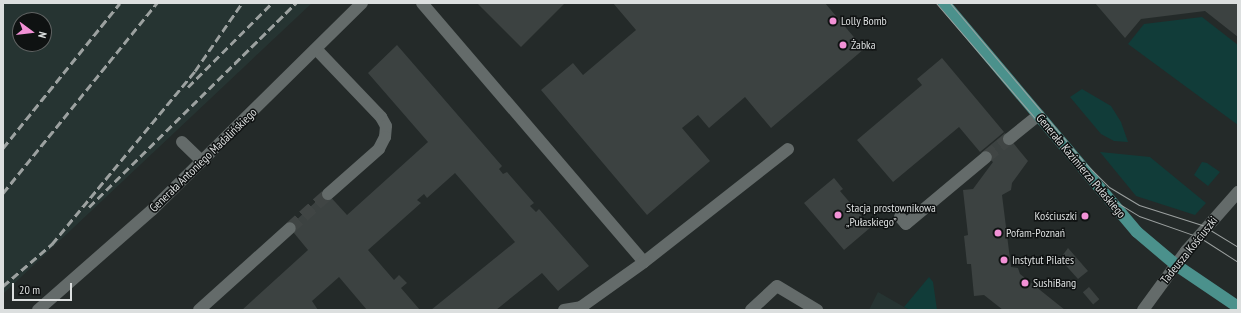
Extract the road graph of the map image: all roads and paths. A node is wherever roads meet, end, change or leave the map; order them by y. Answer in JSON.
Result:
{"nodes":[{"id":1,"x":362,"y":3,"type":"edge"},
{"id":2,"x":422,"y":3,"type":"edge"},
{"id":3,"x":944,"y":3,"type":"edge"},
{"id":4,"x":317,"y":50,"type":"junction"},
{"id":5,"x":1039,"y":115,"type":"junction"},
{"id":6,"x":1009,"y":139,"type":"tunnel mouth"},
{"id":7,"x":182,"y":142,"type":"dead end"},
{"id":8,"x":788,"y":149,"type":"dead end"},
{"id":9,"x":986,"y":157,"type":"tunnel mouth"},
{"id":10,"x":202,"y":161,"type":"junction"},
{"id":11,"x":1238,"y":192,"type":"edge"},
{"id":12,"x":328,"y":194,"type":"tunnel mouth"},
{"id":13,"x":900,"y":217,"type":"dead end"},
{"id":14,"x":290,"y":228,"type":"tunnel mouth"},
{"id":15,"x":644,"y":262,"type":"junction"},
{"id":16,"x":1176,"y":265,"type":"junction"},
{"id":17,"x":1238,"y":307,"type":"edge"},
{"id":18,"x":38,"y":310,"type":"edge"},
{"id":19,"x":199,"y":310,"type":"edge"},
{"id":20,"x":564,"y":310,"type":"edge"},
{"id":21,"x":751,"y":310,"type":"edge"},
{"id":22,"x":816,"y":310,"type":"edge"},
{"id":23,"x":1143,"y":310,"type":"edge"}],
"edges":[{"from":1,"to":4,"type":"street","name":"Generała Antoniego Madalińskiego"},
{"from":2,"to":15,"type":"street"},
{"from":3,"to":5,"type":"main road","name":"Generała Kazimierza Pułaskiego"},
{"from":4,"to":10,"type":"street","name":"Generała Antoniego Madalińskiego"},
{"from":4,"to":12,"type":"street"},
{"from":5,"to":6,"type":"street"},
{"from":5,"to":16,"type":"main road","name":"Generała Kazimierza Pułaskiego"},
{"from":7,"to":10,"type":"street"},
{"from":8,"to":15,"type":"street"},
{"from":9,"to":13,"type":"street"},
{"from":10,"to":18,"type":"street","name":"Generała Antoniego Madalińskiego"},
{"from":11,"to":16,"type":"street","name":"Tadeusza Kościuszki"},
{"from":14,"to":19,"type":"street"},
{"from":15,"to":20,"type":"street"},
{"from":16,"to":17,"type":"main road","name":"Generała Kazimierza Pułaskiego"},
{"from":16,"to":23,"type":"street","name":"Tadeusza Kościuszki"},
{"from":21,"to":22,"type":"street"}]}
